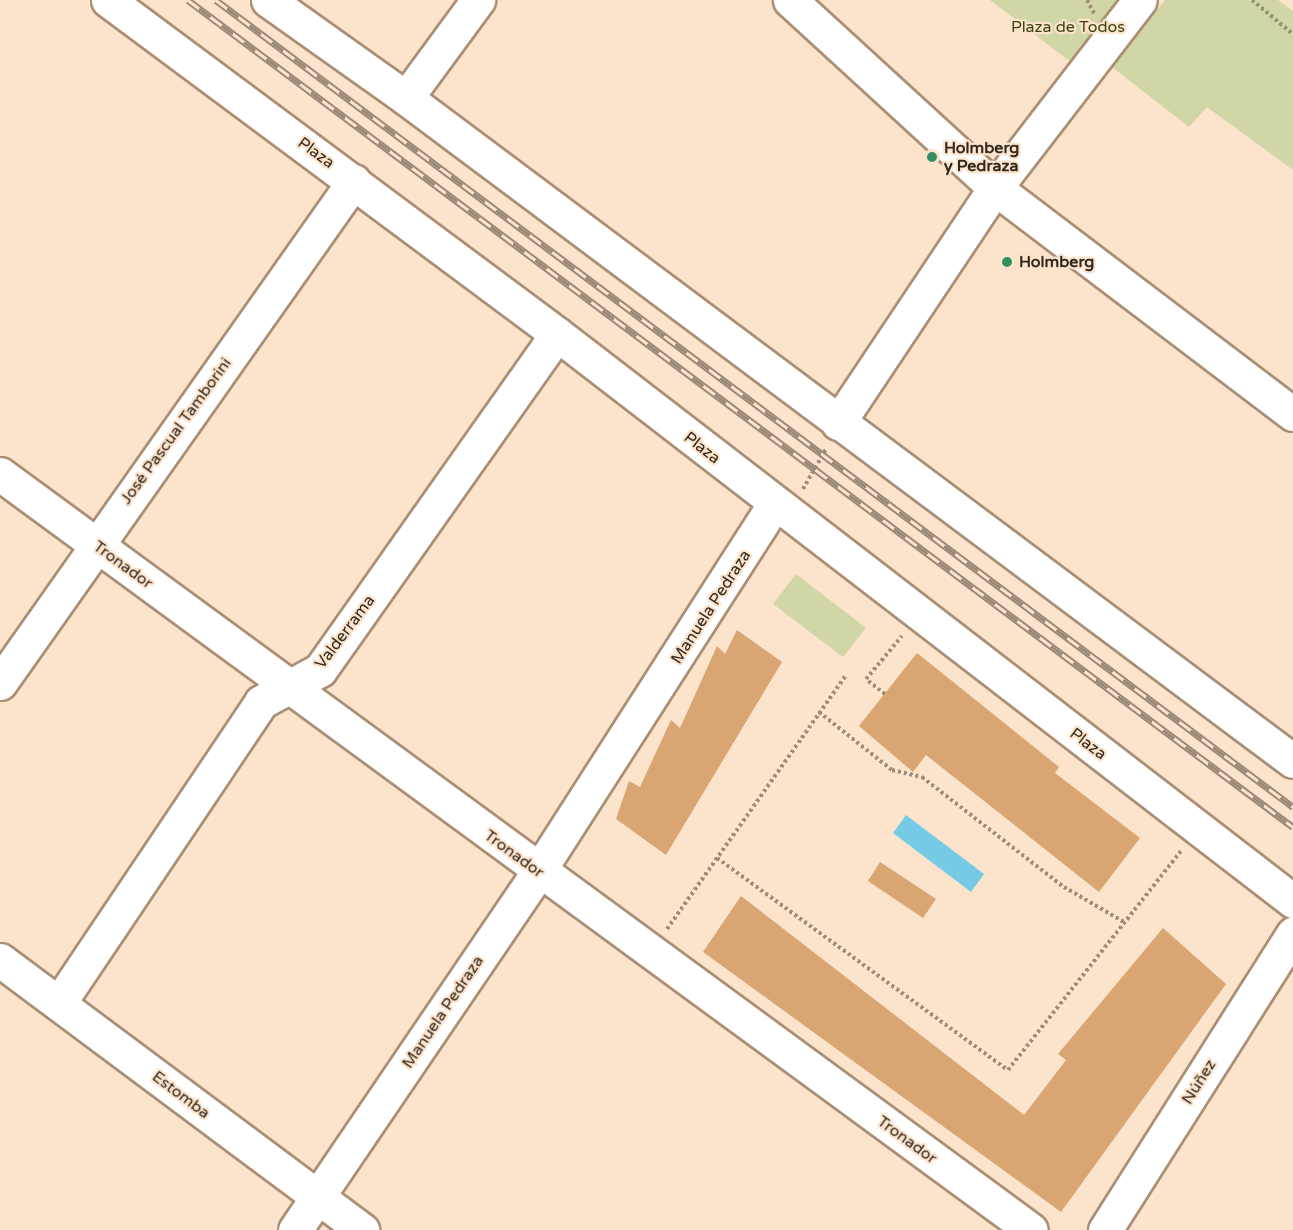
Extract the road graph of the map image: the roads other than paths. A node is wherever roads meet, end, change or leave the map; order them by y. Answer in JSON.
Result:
{"nodes":[{"id":1,"x":108,"y":0,"type":"edge"},
{"id":2,"x":268,"y":0,"type":"edge"},
{"id":3,"x":478,"y":0,"type":"edge"},
{"id":4,"x":791,"y":0,"type":"edge"},
{"id":5,"x":1140,"y":0,"type":"edge"},
{"id":6,"x":406,"y":98,"type":"junction"},
{"id":7,"x":354,"y":181,"type":"junction"},
{"id":8,"x":995,"y":188,"type":"junction"},
{"id":9,"x":557,"y":334,"type":"junction"},
{"id":10,"x":1293,"y":414,"type":"edge"},
{"id":11,"x":838,"y":423,"type":"junction"},
{"id":12,"x":0,"y":474,"type":"edge"},
{"id":13,"x":774,"y":505,"type":"junction"},
{"id":14,"x":95,"y":544,"type":"junction"},
{"id":15,"x":0,"y":683,"type":"edge"},
{"id":16,"x":289,"y":686,"type":"junction"},
{"id":17,"x":1293,"y":761,"type":"edge"},
{"id":18,"x":538,"y":872,"type":"junction"},
{"id":19,"x":1293,"y":901,"type":"edge"},
{"id":20,"x":1293,"y":934,"type":"edge"},
{"id":21,"x":0,"y":960,"type":"edge"},
{"id":22,"x":59,"y":1003,"type":"junction"},
{"id":23,"x":316,"y":1198,"type":"junction"},
{"id":24,"x":295,"y":1230,"type":"edge"},
{"id":25,"x":362,"y":1230,"type":"edge"},
{"id":26,"x":1031,"y":1230,"type":"edge"},
{"id":27,"x":1105,"y":1230,"type":"edge"}],
"edges":[{"from":1,"to":7,"type":"street","name":"Plaza"},
{"from":2,"to":6,"type":"street"},
{"from":3,"to":6,"type":"street"},
{"from":4,"to":8,"type":"street"},
{"from":5,"to":8,"type":"street"},
{"from":6,"to":11,"type":"street"},
{"from":7,"to":9,"type":"street","name":"Plaza"},
{"from":7,"to":14,"type":"street","name":"José Pascual Tamborini"},
{"from":8,"to":10,"type":"street"},
{"from":8,"to":11,"type":"street"},
{"from":9,"to":13,"type":"street","name":"Plaza"},
{"from":9,"to":16,"type":"street","name":"Valderrama"},
{"from":11,"to":17,"type":"street"},
{"from":12,"to":14,"type":"street","name":"Tronador"},
{"from":13,"to":18,"type":"street","name":"Manuela Pedraza"},
{"from":13,"to":19,"type":"street","name":"Plaza"},
{"from":14,"to":15,"type":"street","name":"José Pascual Tamborini"},
{"from":14,"to":16,"type":"street","name":"Tronador"},
{"from":16,"to":18,"type":"street","name":"Tronador"},
{"from":16,"to":22,"type":"street","name":"Valderrama"},
{"from":18,"to":23,"type":"street","name":"Manuela Pedraza"},
{"from":18,"to":26,"type":"street","name":"Tronador"},
{"from":20,"to":27,"type":"street","name":"Núñez"},
{"from":21,"to":22,"type":"street","name":"Estomba"},
{"from":22,"to":23,"type":"street","name":"Estomba"},
{"from":23,"to":24,"type":"street","name":"Manuela Pedraza"},
{"from":23,"to":25,"type":"street","name":"Estomba"}]}
